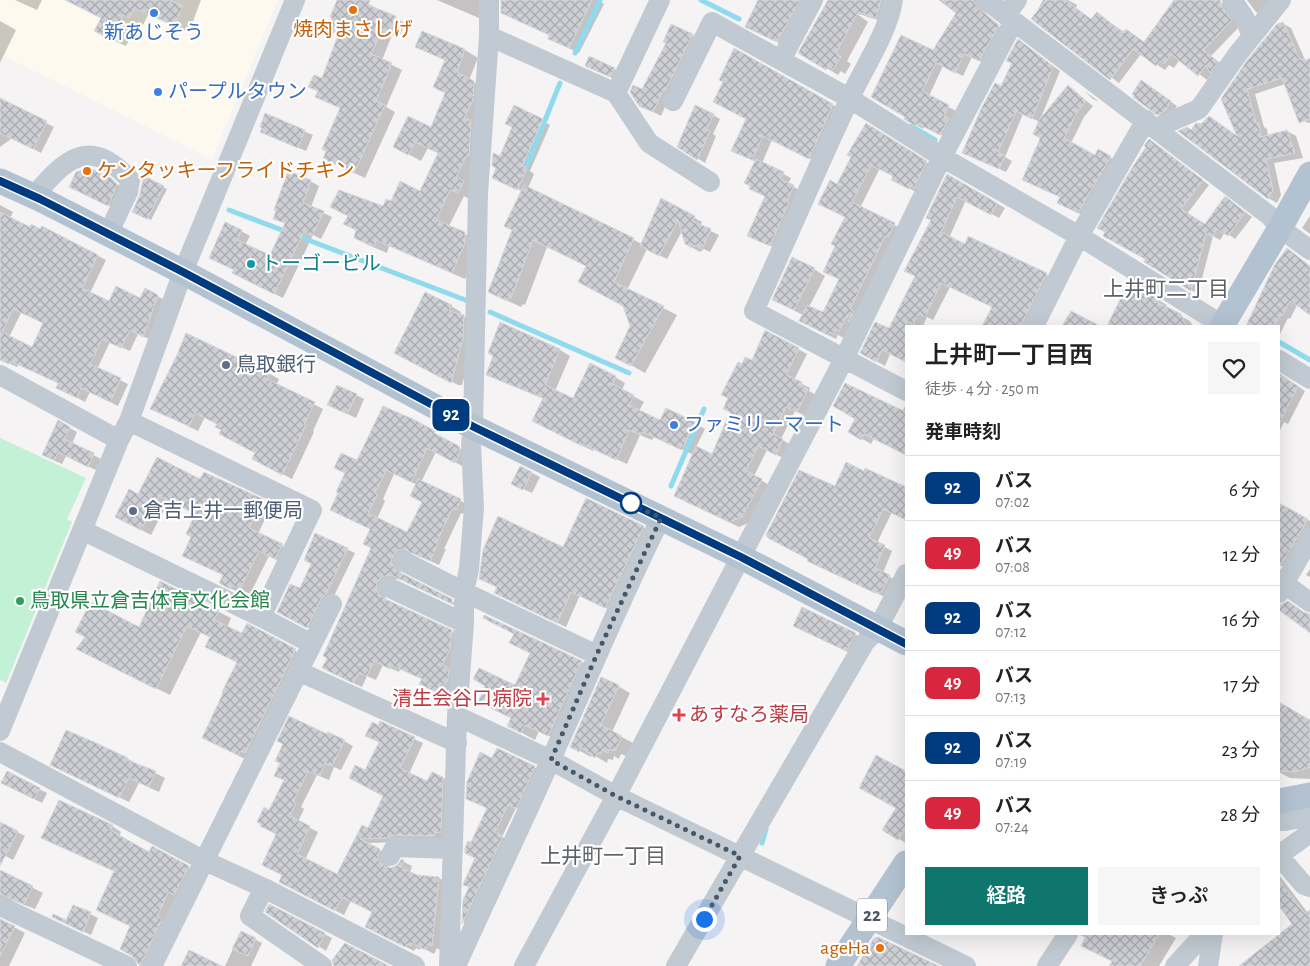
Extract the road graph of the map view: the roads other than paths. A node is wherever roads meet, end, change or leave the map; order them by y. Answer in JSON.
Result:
{"nodes":[{"id":1,"x":295,"y":0,"type":"edge"},
{"id":2,"x":489,"y":0,"type":"edge"},
{"id":3,"x":660,"y":0,"type":"edge"},
{"id":4,"x":813,"y":0,"type":"edge"},
{"id":5,"x":894,"y":0,"type":"edge"},
{"id":6,"x":986,"y":0,"type":"edge"},
{"id":7,"x":1232,"y":0,"type":"edge"},
{"id":8,"x":1281,"y":0,"type":"edge"},
{"id":9,"x":1012,"y":12,"type":"edge"},
{"id":10,"x":489,"y":36,"type":"junction"},
{"id":11,"x":1252,"y":36,"type":"junction"},
{"id":12,"x":781,"y":60,"type":"junction"},
{"id":13,"x":616,"y":94,"type":"junction"},
{"id":14,"x":849,"y":98,"type":"junction"},
{"id":15,"x":673,"y":100,"type":"dead end"},
{"id":16,"x":1151,"y":124,"type":"junction"},
{"id":17,"x":942,"y":157,"type":"junction"},
{"id":18,"x":1310,"y":174,"type":"edge"},
{"id":19,"x":0,"y":181,"type":"edge"},
{"id":20,"x":710,"y":182,"type":"dead end"},
{"id":21,"x":37,"y":197,"type":"junction"},
{"id":22,"x":1280,"y":228,"type":"junction"},
{"id":23,"x":106,"y":232,"type":"junction"},
{"id":24,"x":1079,"y":236,"type":"junction"},
{"id":25,"x":1310,"y":250,"type":"edge"},
{"id":26,"x":183,"y":272,"type":"junction"},
{"id":27,"x":1034,"y":325,"type":"edge"},
{"id":28,"x":1220,"y":325,"type":"edge"},
{"id":29,"x":1223,"y":325,"type":"edge"},
{"id":30,"x":844,"y":359,"type":"junction"},
{"id":31,"x":1280,"y":361,"type":"edge"},
{"id":32,"x":0,"y":375,"type":"edge"},
{"id":33,"x":1310,"y":379,"type":"edge"},
{"id":34,"x":905,"y":390,"type":"edge"},
{"id":35,"x":129,"y":421,"type":"junction"},
{"id":36,"x":474,"y":427,"type":"junction"},
{"id":37,"x":119,"y":440,"type":"junction"},
{"id":38,"x":661,"y":518,"type":"junction"},
{"id":39,"x":82,"y":530,"type":"junction"},
{"id":40,"x":1310,"y":538,"type":"edge"},
{"id":41,"x":741,"y":557,"type":"junction"},
{"id":42,"x":403,"y":561,"type":"dead end"},
{"id":43,"x":905,"y":576,"type":"edge"},
{"id":44,"x":1281,"y":585,"type":"edge"},
{"id":45,"x":388,"y":587,"type":"dead end"},
{"id":46,"x":464,"y":592,"type":"junction"},
{"id":47,"x":1310,"y":602,"type":"edge"},
{"id":48,"x":332,"y":604,"type":"dead end"},
{"id":49,"x":261,"y":617,"type":"junction"},
{"id":50,"x":464,"y":623,"type":"junction"},
{"id":51,"x":877,"y":630,"type":"junction"},
{"id":52,"x":312,"y":644,"type":"junction"},
{"id":53,"x":905,"y":644,"type":"edge"},
{"id":54,"x":597,"y":654,"type":"junction"},
{"id":55,"x":300,"y":672,"type":"junction"},
{"id":56,"x":456,"y":716,"type":"junction"},
{"id":57,"x":0,"y":731,"type":"edge"},
{"id":58,"x":457,"y":744,"type":"junction"},
{"id":59,"x":0,"y":752,"type":"edge"},
{"id":60,"x":551,"y":760,"type":"junction"},
{"id":61,"x":1310,"y":795,"type":"edge"},
{"id":62,"x":616,"y":796,"type":"junction"},
{"id":63,"x":1280,"y":801,"type":"edge"},
{"id":64,"x":1310,"y":816,"type":"edge"},
{"id":65,"x":1280,"y":821,"type":"edge"},
{"id":66,"x":1310,"y":834,"type":"edge"},
{"id":67,"x":453,"y":849,"type":"junction"},
{"id":68,"x":1280,"y":854,"type":"edge"},
{"id":69,"x":390,"y":856,"type":"dead end"},
{"id":70,"x":740,"y":856,"type":"junction"},
{"id":71,"x":1280,"y":856,"type":"edge"},
{"id":72,"x":205,"y":861,"type":"junction"},
{"id":73,"x":905,"y":865,"type":"edge"},
{"id":74,"x":1310,"y":887,"type":"edge"},
{"id":75,"x":264,"y":888,"type":"junction"},
{"id":76,"x":0,"y":906,"type":"edge"},
{"id":77,"x":869,"y":920,"type":"junction"},
{"id":78,"x":1067,"y":935,"type":"edge"},
{"id":79,"x":1200,"y":935,"type":"edge"},
{"id":80,"x":1213,"y":935,"type":"edge"},
{"id":81,"x":157,"y":964,"type":"edge"},
{"id":82,"x":127,"y":966,"type":"edge"},
{"id":83,"x":322,"y":966,"type":"edge"},
{"id":84,"x":415,"y":966,"type":"edge"},
{"id":85,"x":449,"y":966,"type":"edge"},
{"id":86,"x":456,"y":966,"type":"edge"},
{"id":87,"x":524,"y":966,"type":"edge"},
{"id":88,"x":676,"y":966,"type":"edge"},
{"id":89,"x":838,"y":966,"type":"edge"},
{"id":90,"x":966,"y":966,"type":"edge"},
{"id":91,"x":1047,"y":966,"type":"edge"},
{"id":92,"x":1175,"y":966,"type":"edge"},
{"id":93,"x":1208,"y":966,"type":"edge"}],
"edges":[{"from":1,"to":26,"type":"street"},
{"from":2,"to":10,"type":"street"},
{"from":3,"to":13,"type":"street"},
{"from":4,"to":12,"type":"street"},
{"from":5,"to":14,"type":"street"},
{"from":6,"to":9,"type":"street"},
{"from":7,"to":11,"type":"street"},
{"from":8,"to":11,"type":"street"},
{"from":9,"to":16,"type":"street"},
{"from":9,"to":17,"type":"street"},
{"from":10,"to":13,"type":"street"},
{"from":10,"to":36,"type":"street"},
{"from":11,"to":16,"type":"street"},
{"from":12,"to":14,"type":"street"},
{"from":12,"to":15,"type":"street"},
{"from":13,"to":20,"type":"street"},
{"from":14,"to":17,"type":"street"},
{"from":14,"to":30,"type":"street"},
{"from":16,"to":22,"type":"street"},
{"from":16,"to":24,"type":"street"},
{"from":17,"to":24,"type":"street"},
{"from":17,"to":30,"type":"street"},
{"from":18,"to":22,"type":"main road"},
{"from":19,"to":21,"type":"main road"},
{"from":21,"to":23,"type":"main road"},
{"from":21,"to":23,"type":"street"},
{"from":22,"to":25,"type":"street"},
{"from":22,"to":29,"type":"main road"},
{"from":23,"to":26,"type":"main road"},
{"from":24,"to":27,"type":"street"},
{"from":24,"to":28,"type":"street"},
{"from":26,"to":35,"type":"street"},
{"from":26,"to":36,"type":"main road"},
{"from":30,"to":34,"type":"street"},
{"from":30,"to":41,"type":"street"},
{"from":31,"to":33,"type":"street"},
{"from":32,"to":37,"type":"street"},
{"from":35,"to":37,"type":"street"},
{"from":35,"to":49,"type":"street"},
{"from":36,"to":38,"type":"main road"},
{"from":36,"to":46,"type":"street"},
{"from":37,"to":39,"type":"street"},
{"from":38,"to":41,"type":"main road"},
{"from":38,"to":54,"type":"street"},
{"from":39,"to":49,"type":"street"},
{"from":39,"to":57,"type":"street"},
{"from":40,"to":44,"type":"street"},
{"from":41,"to":51,"type":"main road"},
{"from":41,"to":62,"type":"street"},
{"from":42,"to":46,"type":"street"},
{"from":43,"to":51,"type":"street"},
{"from":44,"to":47,"type":"street"},
{"from":45,"to":50,"type":"street"},
{"from":46,"to":50,"type":"street"},
{"from":46,"to":54,"type":"street"},
{"from":48,"to":52,"type":"street"},
{"from":49,"to":52,"type":"street"},
{"from":50,"to":56,"type":"street"},
{"from":51,"to":53,"type":"main road"},
{"from":51,"to":70,"type":"street"},
{"from":52,"to":55,"type":"street"},
{"from":54,"to":60,"type":"street"},
{"from":55,"to":58,"type":"street"},
{"from":55,"to":72,"type":"street"},
{"from":56,"to":58,"type":"street"},
{"from":56,"to":60,"type":"street"},
{"from":58,"to":67,"type":"street"},
{"from":59,"to":72,"type":"street"},
{"from":60,"to":62,"type":"street"},
{"from":60,"to":86,"type":"street"},
{"from":61,"to":63,"type":"main road"},
{"from":62,"to":70,"type":"street"},
{"from":62,"to":87,"type":"street"},
{"from":64,"to":65,"type":"street"},
{"from":66,"to":68,"type":"street"},
{"from":67,"to":69,"type":"street"},
{"from":67,"to":85,"type":"street"},
{"from":70,"to":77,"type":"street"},
{"from":70,"to":88,"type":"street"},
{"from":71,"to":74,"type":"street"},
{"from":72,"to":75,"type":"street"},
{"from":72,"to":81,"type":"street"},
{"from":73,"to":77,"type":"main road","number":"22"},
{"from":75,"to":83,"type":"street"},
{"from":75,"to":84,"type":"street"},
{"from":76,"to":82,"type":"street"},
{"from":77,"to":89,"type":"main road","number":"22"},
{"from":77,"to":90,"type":"street"},
{"from":78,"to":91,"type":"street"},
{"from":79,"to":92,"type":"street"},
{"from":80,"to":93,"type":"street"}]}
